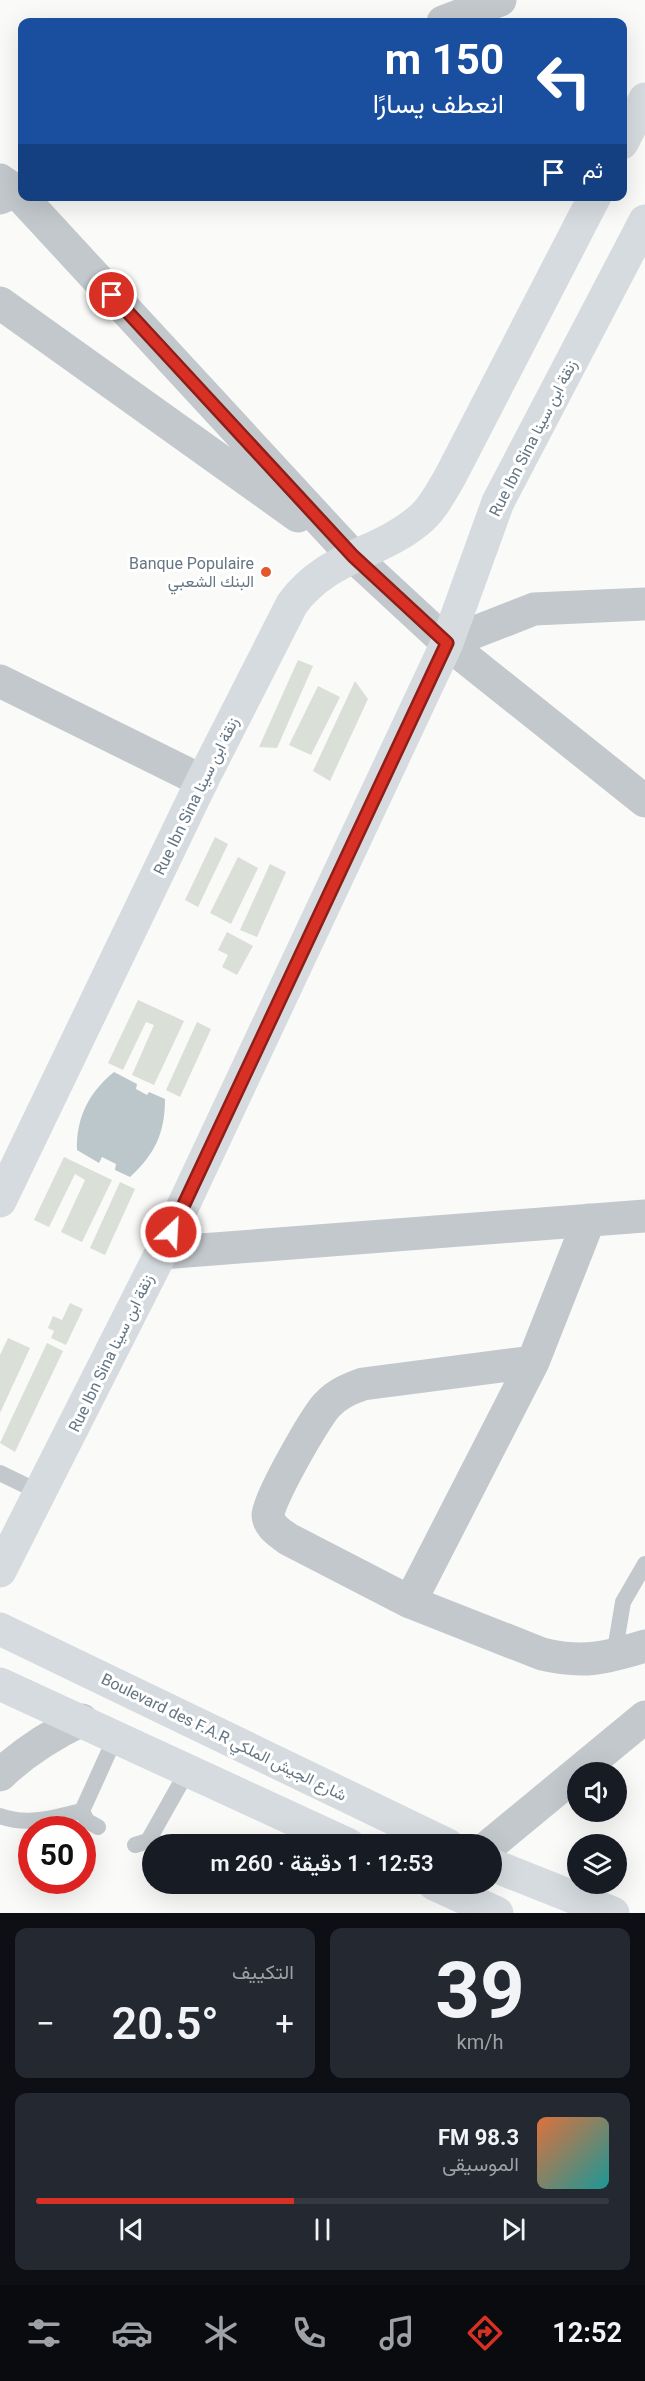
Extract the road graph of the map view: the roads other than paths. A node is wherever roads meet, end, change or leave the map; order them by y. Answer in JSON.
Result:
{"nodes":[{"id":1,"x":500,"y":0,"type":"edge"},
{"id":2,"x":453,"y":18,"type":"edge"},
{"id":3,"x":645,"y":99,"type":"edge"},
{"id":4,"x":627,"y":133,"type":"edge"},
{"id":5,"x":21,"y":201,"type":"edge"},
{"id":6,"x":592,"y":201,"type":"edge"},
{"id":7,"x":645,"y":221,"type":"edge"},
{"id":8,"x":0,"y":303,"type":"edge"},
{"id":9,"x":353,"y":556,"type":"junction"},
{"id":10,"x":645,"y":604,"type":"edge"},
{"id":11,"x":447,"y":643,"type":"junction"},
{"id":12,"x":0,"y":681,"type":"edge"},
{"id":13,"x":202,"y":781,"type":"junction"},
{"id":14,"x":645,"y":801,"type":"edge"},
{"id":15,"x":0,"y":1201,"type":"edge"},
{"id":16,"x":645,"y":1216,"type":"edge"},
{"id":17,"x":589,"y":1220,"type":"junction"},
{"id":18,"x":161,"y":1252,"type":"junction"},
{"id":19,"x":533,"y":1362,"type":"junction"},
{"id":20,"x":0,"y":1473,"type":"edge"},
{"id":21,"x":41,"y":1493,"type":"junction"},
{"id":22,"x":645,"y":1564,"type":"edge"},
{"id":23,"x":0,"y":1570,"type":"edge"},
{"id":24,"x":410,"y":1602,"type":"junction"},
{"id":25,"x":0,"y":1629,"type":"edge"},
{"id":26,"x":645,"y":1646,"type":"edge"},
{"id":27,"x":614,"y":1656,"type":"junction"},
{"id":28,"x":0,"y":1684,"type":"edge"},
{"id":29,"x":645,"y":1717,"type":"edge"},
{"id":30,"x":82,"y":1720,"type":"junction"},
{"id":31,"x":116,"y":1736,"type":"junction"},
{"id":32,"x":188,"y":1770,"type":"junction"},
{"id":33,"x":0,"y":1775,"type":"edge"},
{"id":34,"x":82,"y":1811,"type":"junction"},
{"id":35,"x":0,"y":1816,"type":"edge"},
{"id":36,"x":98,"y":1827,"type":"dead end"},
{"id":37,"x":325,"y":1834,"type":"edge"},
{"id":38,"x":425,"y":1834,"type":"edge"},
{"id":39,"x":502,"y":1835,"type":"edge"},
{"id":40,"x":135,"y":1845,"type":"dead end"},
{"id":41,"x":502,"y":1869,"type":"edge"},
{"id":42,"x":456,"y":1894,"type":"edge"},
{"id":43,"x":497,"y":1913,"type":"edge"},
{"id":44,"x":613,"y":1913,"type":"edge"}],
"edges":[{"from":1,"to":2,"type":"street"},
{"from":3,"to":4,"type":"main road"},
{"from":5,"to":9,"type":"street"},
{"from":6,"to":9,"type":"main road","name":"Rue Ibn Sina زنقة ابن سينا"},
{"from":7,"to":11,"type":"main road","name":"Rue Ibn Sina زنقة ابن سينا"},
{"from":8,"to":9,"type":"street"},
{"from":9,"to":11,"type":"street"},
{"from":9,"to":13,"type":"main road","name":"Rue Ibn Sina زنقة ابن سينا"},
{"from":10,"to":11,"type":"street"},
{"from":11,"to":14,"type":"street"},
{"from":11,"to":18,"type":"main road","name":"Rue Ibn Sina زنقة ابن سينا"},
{"from":12,"to":13,"type":"street"},
{"from":13,"to":15,"type":"main road","name":"Rue Ibn Sina زنقة ابن سينا"},
{"from":16,"to":17,"type":"street"},
{"from":17,"to":18,"type":"street"},
{"from":17,"to":19,"type":"street"},
{"from":18,"to":21,"type":"main road","name":"Rue Ibn Sina زنقة ابن سينا"},
{"from":19,"to":24,"type":"street"},
{"from":19,"to":24,"type":"street"},
{"from":20,"to":21,"type":"lane"},
{"from":21,"to":23,"type":"main road","name":"Rue Ibn Sina زنقة ابن سينا"},
{"from":22,"to":27,"type":"lane"},
{"from":24,"to":27,"type":"street"},
{"from":25,"to":38,"type":"main road","name":"Boulevard des F.A.R شارع الجيش الملكي"},
{"from":26,"to":27,"type":"street"},
{"from":28,"to":30,"type":"main road"},
{"from":29,"to":39,"type":"street"},
{"from":30,"to":31,"type":"main road"},
{"from":30,"to":33,"type":"street"},
{"from":31,"to":32,"type":"main road"},
{"from":31,"to":34,"type":"lane"},
{"from":32,"to":37,"type":"main road"},
{"from":32,"to":40,"type":"lane"},
{"from":34,"to":35,"type":"lane"},
{"from":34,"to":36,"type":"lane"},
{"from":41,"to":44,"type":"main road"},
{"from":42,"to":43,"type":"main road"}]}
